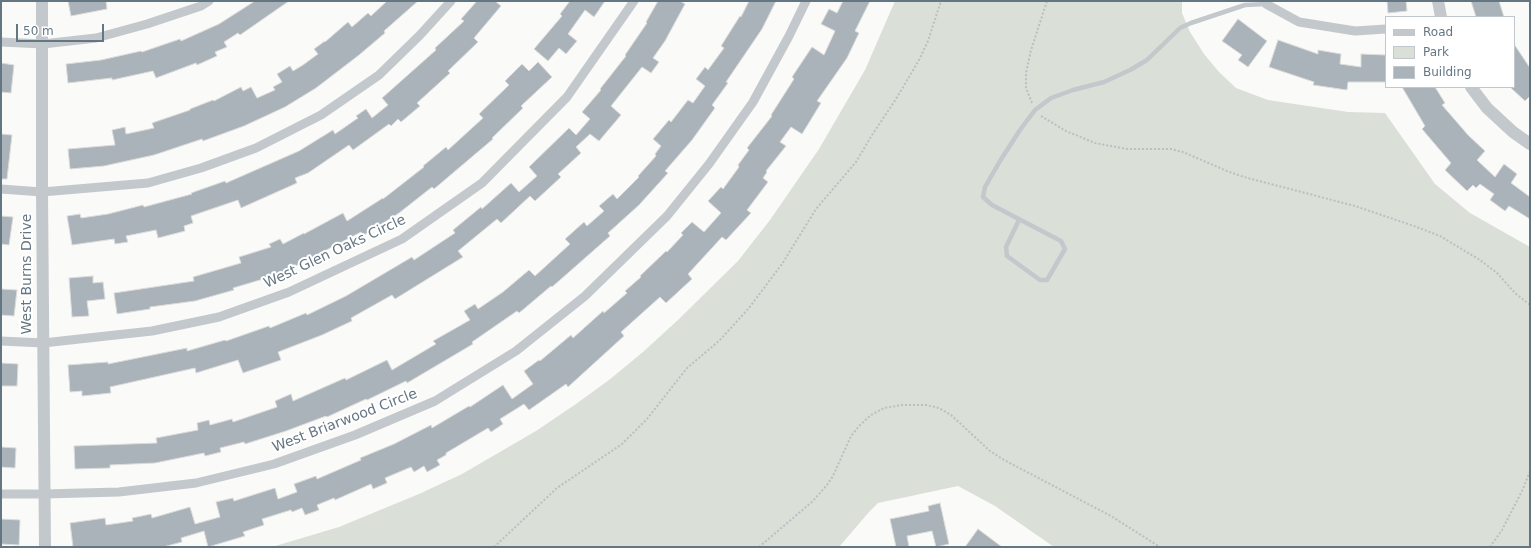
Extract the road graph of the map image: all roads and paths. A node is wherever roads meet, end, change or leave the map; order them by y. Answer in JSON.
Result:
{"nodes":[{"id":1,"x":42,"y":1,"type":"edge"},
{"id":2,"x":209,"y":1,"type":"edge"},
{"id":3,"x":451,"y":1,"type":"edge"},
{"id":4,"x":634,"y":1,"type":"edge"},
{"id":5,"x":806,"y":1,"type":"edge"},
{"id":6,"x":941,"y":1,"type":"edge"},
{"id":7,"x":1047,"y":1,"type":"edge"},
{"id":8,"x":1438,"y":1,"type":"edge"},
{"id":9,"x":1266,"y":2,"type":"edge"},
{"id":10,"x":1441,"y":16,"type":"edge"},
{"id":11,"x":1385,"y":29,"type":"edge"},
{"id":12,"x":1,"y":42,"type":"edge"},
{"id":13,"x":43,"y":44,"type":"junction"},
{"id":14,"x":1472,"y":88,"type":"edge"},
{"id":15,"x":1036,"y":110,"type":"junction"},
{"id":16,"x":1530,"y":144,"type":"edge"},
{"id":17,"x":1,"y":189,"type":"edge"},
{"id":18,"x":42,"y":192,"type":"junction"},
{"id":19,"x":1019,"y":220,"type":"junction"},
{"id":20,"x":1530,"y":304,"type":"edge"},
{"id":21,"x":1,"y":341,"type":"edge"},
{"id":22,"x":43,"y":343,"type":"junction"},
{"id":23,"x":1530,"y":471,"type":"edge"},
{"id":24,"x":1,"y":494,"type":"edge"},
{"id":25,"x":44,"y":494,"type":"junction"},
{"id":26,"x":45,"y":547,"type":"edge"},
{"id":27,"x":494,"y":547,"type":"edge"},
{"id":28,"x":760,"y":547,"type":"edge"},
{"id":29,"x":1160,"y":547,"type":"edge"},
{"id":30,"x":1490,"y":547,"type":"edge"}],
"edges":[{"from":1,"to":13,"type":"street","name":"West Burns Drive"},
{"from":2,"to":13,"type":"street"},
{"from":3,"to":18,"type":"street"},
{"from":4,"to":22,"type":"street","name":"West Glen Oaks Circle"},
{"from":5,"to":25,"type":"street","name":"West Briarwood Circle"},
{"from":6,"to":27,"type":"path"},
{"from":7,"to":15,"type":"path"},
{"from":8,"to":10,"type":"street"},
{"from":9,"to":11,"type":"street"},
{"from":9,"to":15,"type":"lane"},
{"from":12,"to":13,"type":"street"},
{"from":13,"to":18,"type":"street","name":"West Burns Drive"},
{"from":14,"to":16,"type":"street"},
{"from":15,"to":19,"type":"lane"},
{"from":15,"to":20,"type":"path"},
{"from":17,"to":18,"type":"street"},
{"from":18,"to":22,"type":"street","name":"West Burns Drive"},
{"from":19,"to":19,"type":"lane"},
{"from":21,"to":22,"type":"street","name":"West Glen Oaks Circle"},
{"from":22,"to":25,"type":"street","name":"West Burns Drive"},
{"from":23,"to":30,"type":"path"},
{"from":24,"to":25,"type":"street","name":"West Briarwood Circle"},
{"from":25,"to":26,"type":"street","name":"West Burns Drive"},
{"from":28,"to":29,"type":"path"}]}
